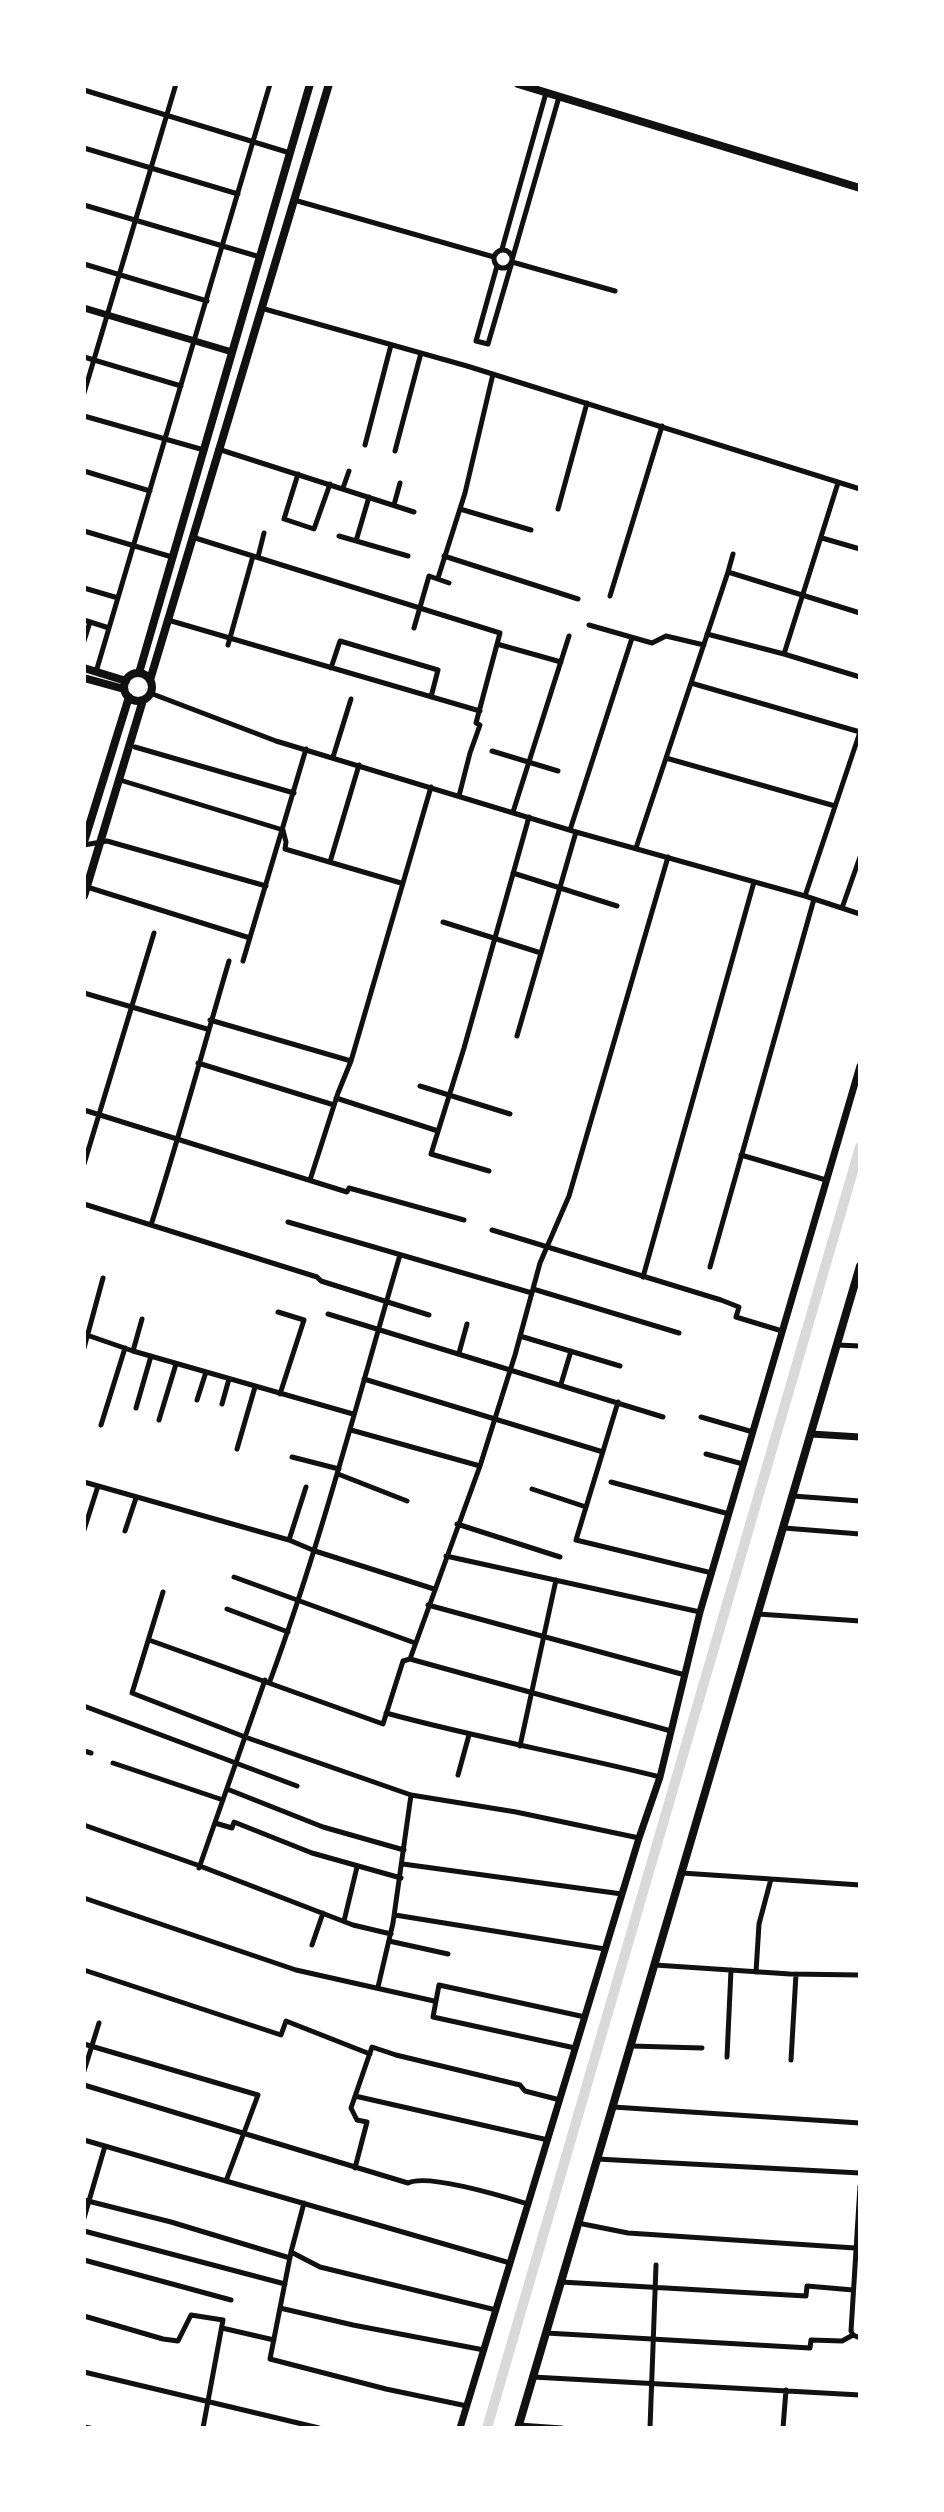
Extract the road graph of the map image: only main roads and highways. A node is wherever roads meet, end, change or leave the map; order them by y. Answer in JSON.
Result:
{"nodes":[{"id":1,"x":310,"y":84,"type":"edge"},
{"id":2,"x":329,"y":84,"type":"edge"},
{"id":3,"x":518,"y":84,"type":"edge"},
{"id":4,"x":860,"y":188,"type":"edge"},
{"id":5,"x":84,"y":668,"type":"edge"},
{"id":6,"x":139,"y":673,"type":"junction"},
{"id":7,"x":84,"y":678,"type":"edge"},
{"id":8,"x":150,"y":680,"type":"junction"},
{"id":9,"x":125,"y":685,"type":"junction"},
{"id":10,"x":146,"y":696,"type":"junction"},
{"id":11,"x":129,"y":697,"type":"junction"},
{"id":12,"x":84,"y":843,"type":"edge"},
{"id":13,"x":85,"y":892,"type":"edge"},
{"id":14,"x":860,"y":1266,"type":"edge"},
{"id":15,"x":518,"y":2427,"type":"edge"}],
"edges":[{"from":1,"to":6,"type":"main road"},
{"from":2,"to":8,"type":"main road"},
{"from":3,"to":4,"type":"main road"},
{"from":5,"to":9,"type":"main road"},
{"from":6,"to":8,"type":"main road"},
{"from":6,"to":9,"type":"main road"},
{"from":7,"to":9,"type":"main road"},
{"from":8,"to":10,"type":"main road"},
{"from":9,"to":11,"type":"main road"},
{"from":10,"to":11,"type":"main road"},
{"from":10,"to":13,"type":"main road"},
{"from":11,"to":12,"type":"main road"},
{"from":14,"to":15,"type":"main road"}]}
